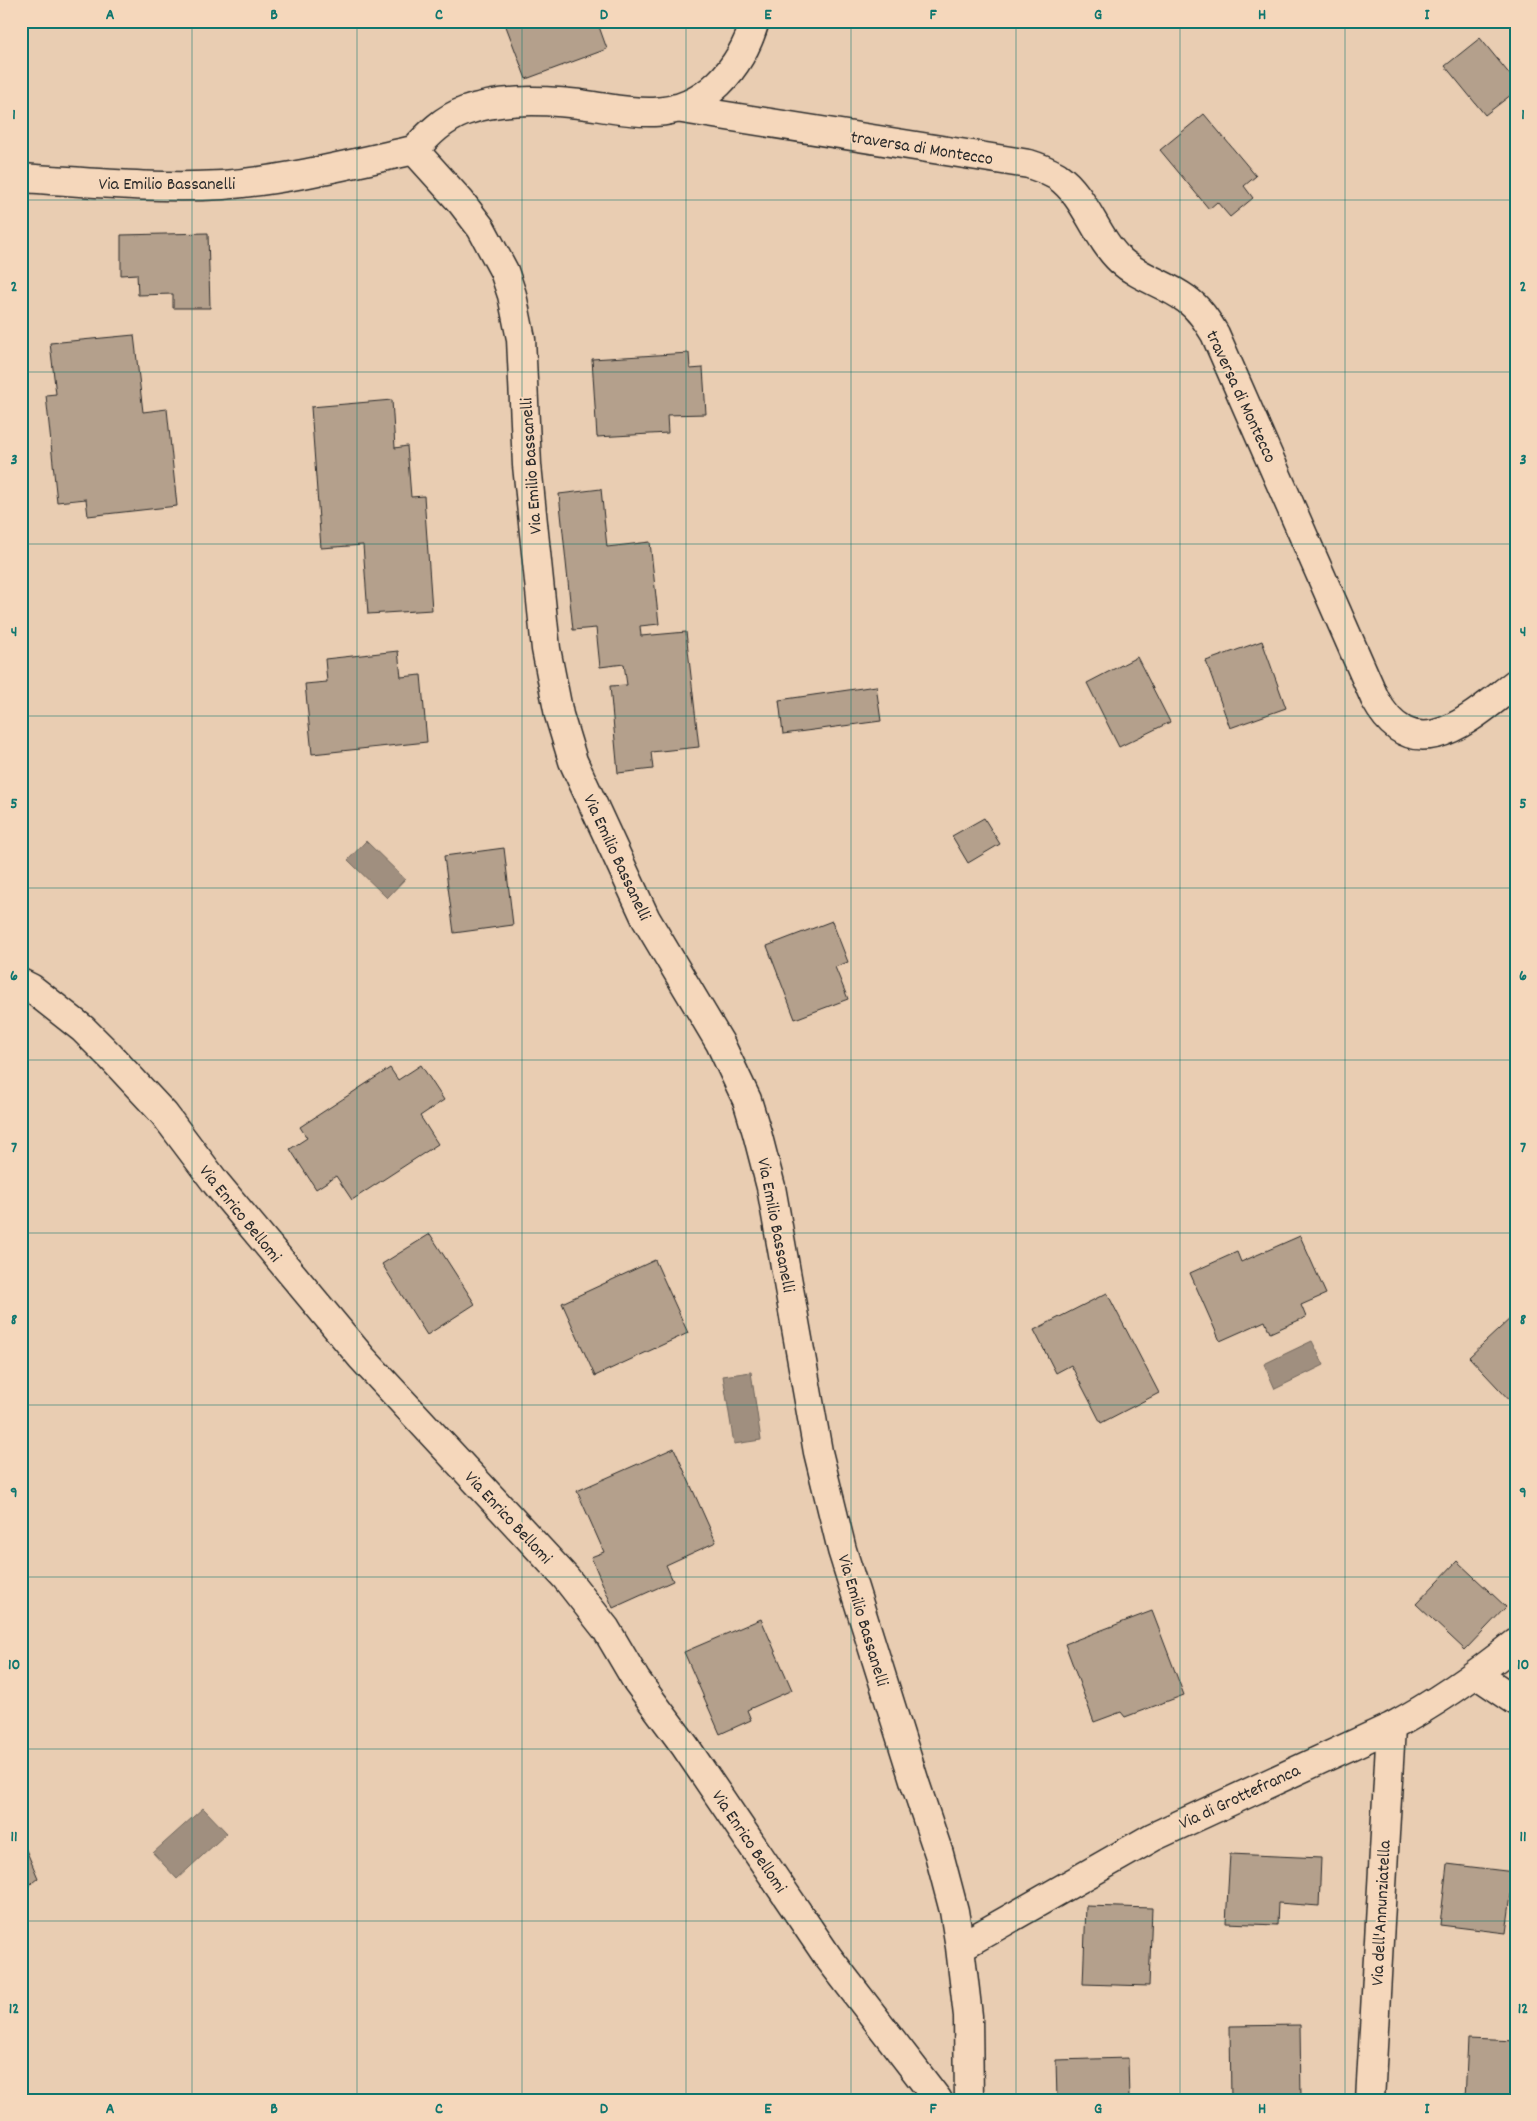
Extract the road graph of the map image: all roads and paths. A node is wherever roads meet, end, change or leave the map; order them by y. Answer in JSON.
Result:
{"nodes":[{"id":1,"x":754,"y":21,"type":"edge"},
{"id":2,"x":676,"y":108,"type":"junction"},
{"id":3,"x":414,"y":150,"type":"junction"},
{"id":4,"x":21,"y":178,"type":"edge"},
{"id":5,"x":1516,"y":683,"type":"edge"},
{"id":6,"x":21,"y":983,"type":"edge"},
{"id":7,"x":1516,"y":1644,"type":"edge"},
{"id":8,"x":1476,"y":1674,"type":"junction"},
{"id":9,"x":1516,"y":1701,"type":"edge"},
{"id":10,"x":1391,"y":1727,"type":"junction"},
{"id":11,"x":960,"y":1947,"type":"junction"},
{"id":12,"x":938,"y":2100,"type":"edge"},
{"id":13,"x":969,"y":2100,"type":"edge"},
{"id":14,"x":1370,"y":2100,"type":"edge"}],
"edges":[{"from":1,"to":2,"type":"street"},
{"from":2,"to":3,"type":"street"},
{"from":2,"to":5,"type":"street","name":"traversa di Montecco"},
{"from":3,"to":4,"type":"street","name":"Via Emilio Bassanelli"},
{"from":3,"to":11,"type":"street","name":"Via Emilio Bassanelli"},
{"from":6,"to":12,"type":"street","name":"Via Enrico Bellomi"},
{"from":7,"to":8,"type":"street","name":"Via di Grottefranca"},
{"from":8,"to":9,"type":"street"},
{"from":8,"to":10,"type":"street","name":"Via di Grottefranca"},
{"from":10,"to":11,"type":"street","name":"Via di Grottefranca"},
{"from":10,"to":14,"type":"street","name":"Via dell'Annunziatella"},
{"from":11,"to":13,"type":"street","name":"Via Emilio Bassanelli"}]}
